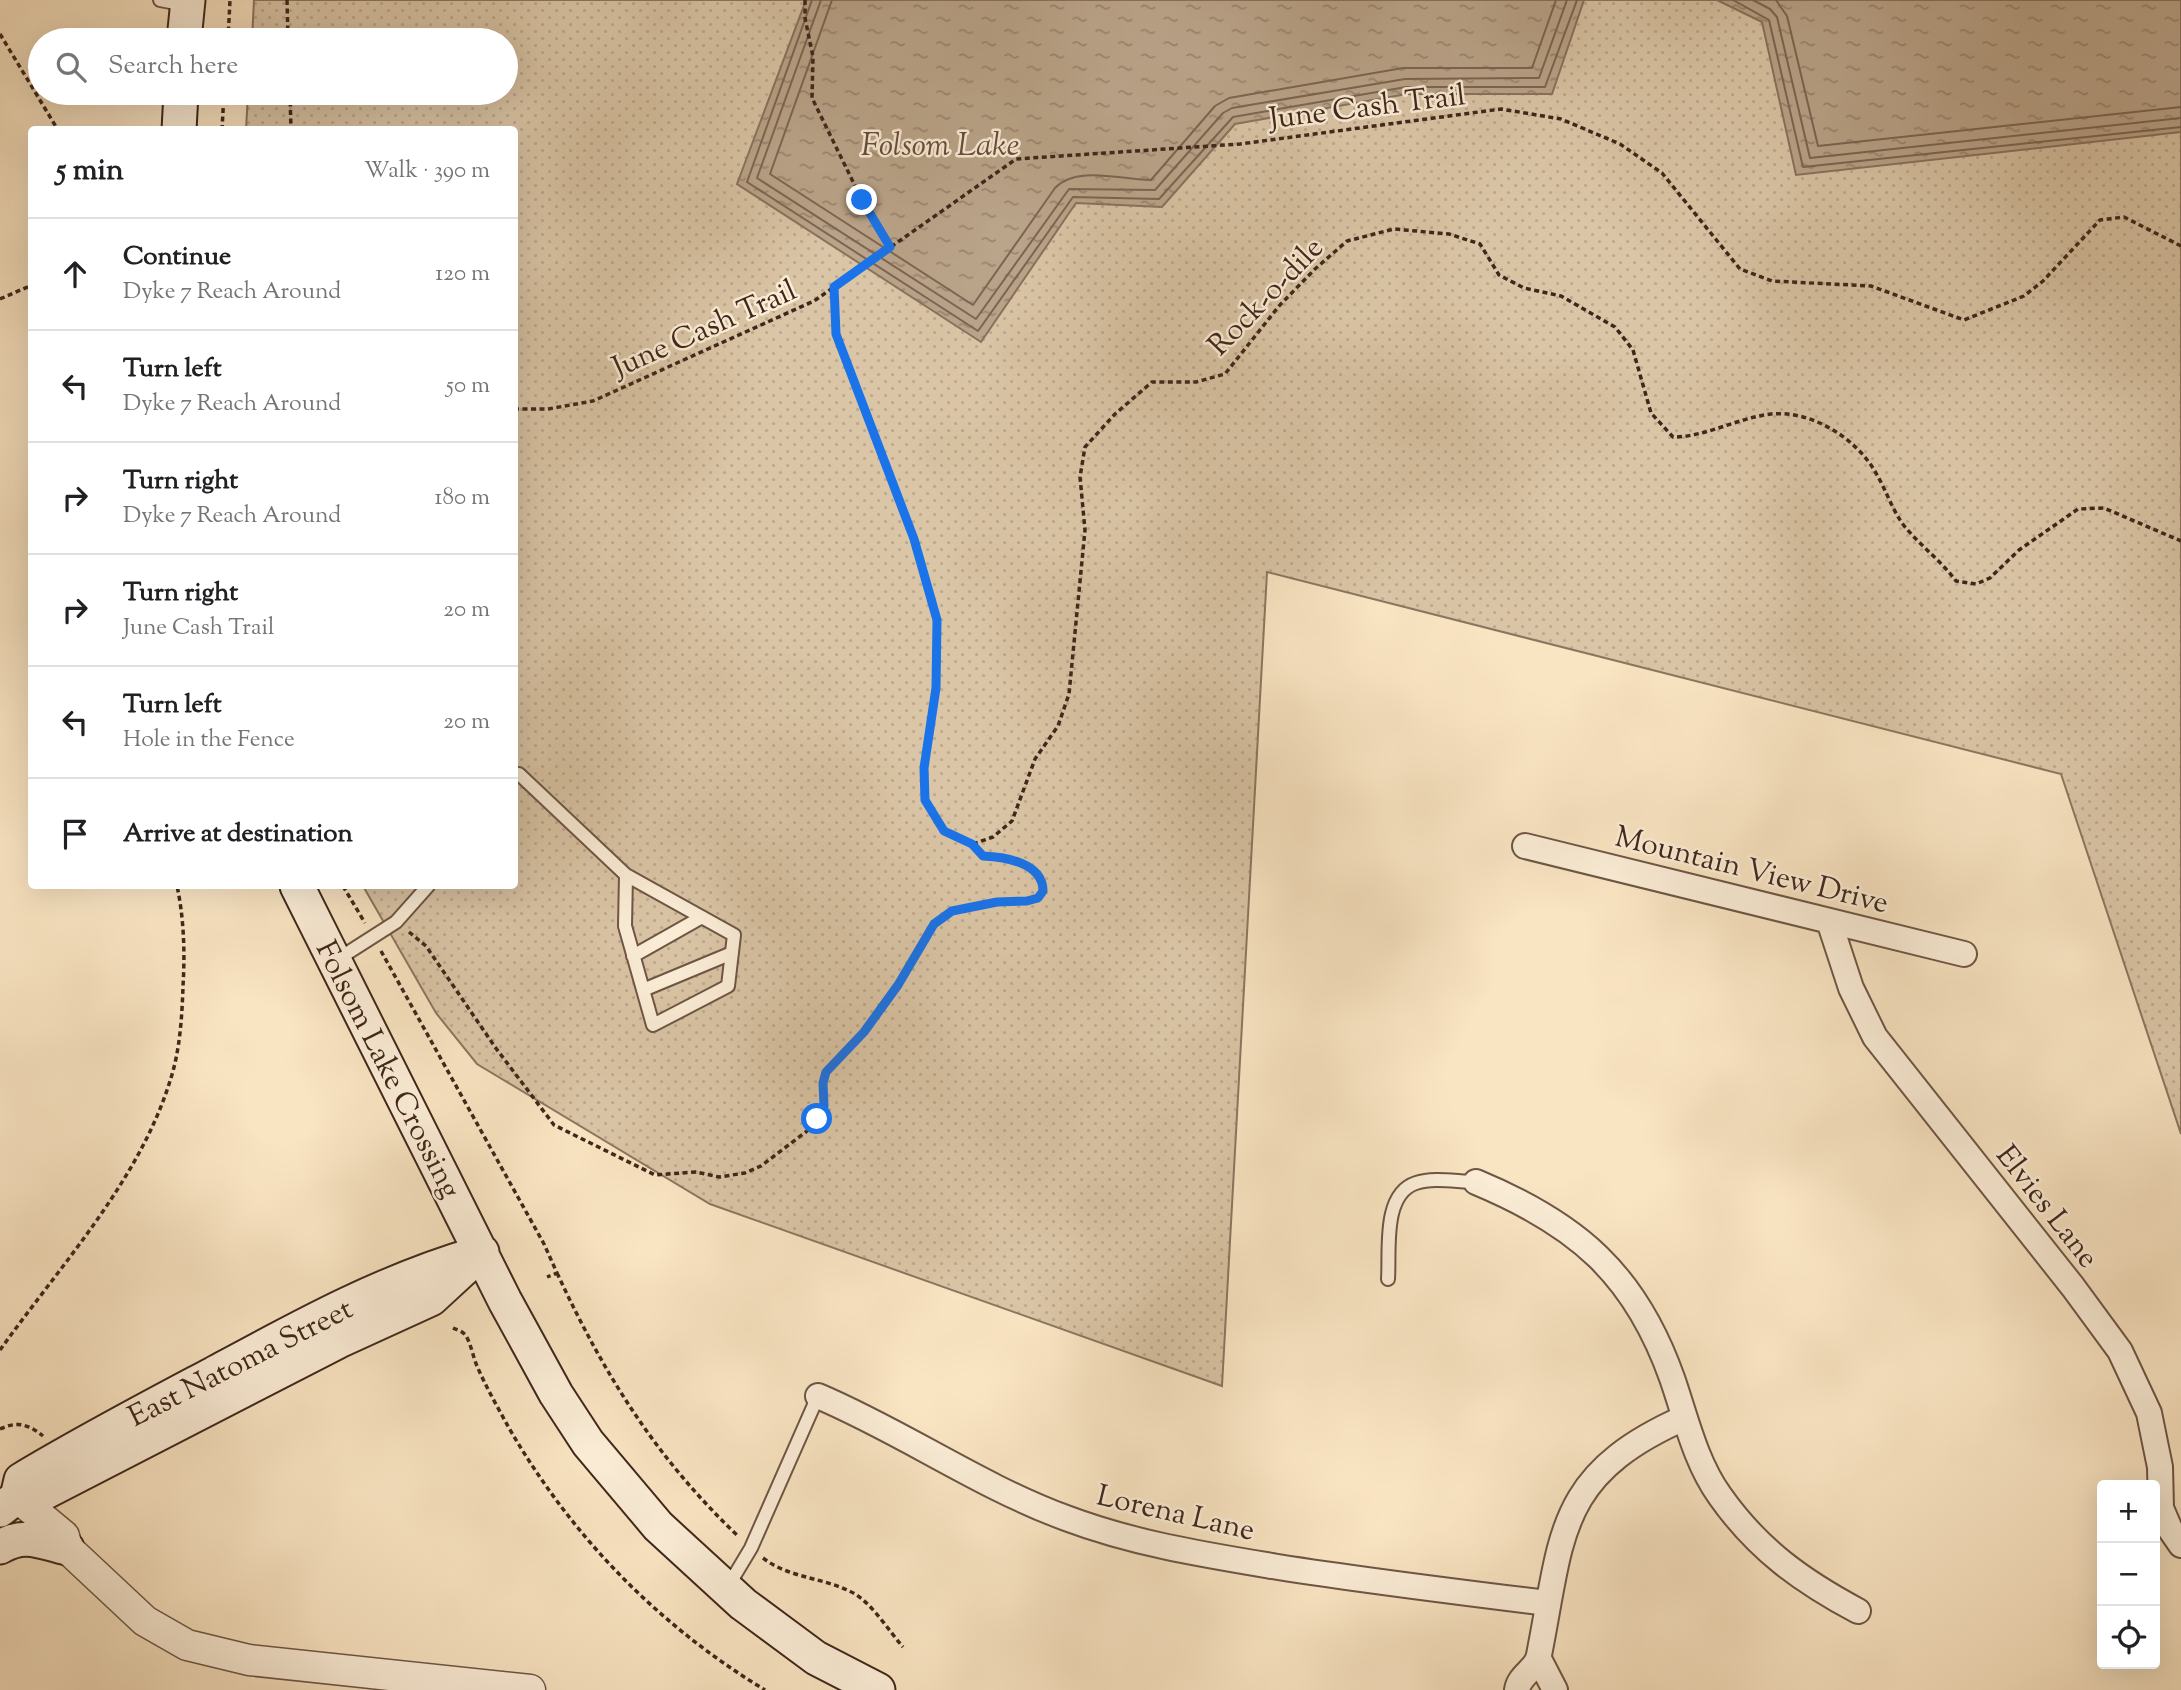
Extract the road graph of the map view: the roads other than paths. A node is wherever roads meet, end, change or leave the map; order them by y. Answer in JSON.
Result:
{"nodes":[{"id":1,"x":180,"y":1,"type":"edge"},
{"id":2,"x":183,"y":28,"type":"edge"},
{"id":3,"x":180,"y":105,"type":"edge"},
{"id":4,"x":178,"y":126,"type":"edge"},
{"id":5,"x":518,"y":774,"type":"edge"},
{"id":6,"x":1525,"y":846,"type":"dead end"},
{"id":7,"x":626,"y":875,"type":"junction"},
{"id":8,"x":299,"y":889,"type":"edge"},
{"id":9,"x":425,"y":889,"type":"edge"},
{"id":10,"x":702,"y":917,"type":"junction"},
{"id":11,"x":1829,"y":921,"type":"junction"},
{"id":12,"x":732,"y":953,"type":"junction"},
{"id":13,"x":1965,"y":954,"type":"dead end"},
{"id":14,"x":634,"y":956,"type":"junction"},
{"id":15,"x":335,"y":961,"type":"junction"},
{"id":16,"x":643,"y":990,"type":"junction"},
{"id":17,"x":1476,"y":1182,"type":"joint"},
{"id":18,"x":482,"y":1252,"type":"junction"},
{"id":19,"x":1388,"y":1279,"type":"dead end"},
{"id":20,"x":818,"y":1396,"type":"joint"},
{"id":21,"x":1684,"y":1418,"type":"junction"},
{"id":22,"x":9,"y":1503,"type":"edge"},
{"id":23,"x":2181,"y":1545,"type":"edge"},
{"id":24,"x":0,"y":1547,"type":"edge"},
{"id":25,"x":66,"y":1548,"type":"junction"},
{"id":26,"x":727,"y":1588,"type":"junction"},
{"id":27,"x":1547,"y":1603,"type":"junction"},
{"id":28,"x":1858,"y":1611,"type":"dead end"},
{"id":29,"x":1539,"y":1659,"type":"junction"},
{"id":30,"x":530,"y":1690,"type":"edge"},
{"id":31,"x":878,"y":1690,"type":"edge"},
{"id":32,"x":1517,"y":1690,"type":"edge"},
{"id":33,"x":1555,"y":1690,"type":"edge"}],
"edges":[{"from":1,"to":2,"type":"main road"},
{"from":3,"to":4,"type":"main road"},
{"from":5,"to":7,"type":"lane"},
{"from":6,"to":11,"type":"street","name":"Mountain View Drive"},
{"from":7,"to":10,"type":"lane"},
{"from":7,"to":14,"type":"lane"},
{"from":8,"to":15,"type":"main road","name":"Folsom Lake Crossing"},
{"from":9,"to":15,"type":"lane"},
{"from":10,"to":12,"type":"lane"},
{"from":10,"to":14,"type":"lane"},
{"from":11,"to":13,"type":"street","name":"Mountain View Drive"},
{"from":11,"to":23,"type":"street","name":"Elvies Lane"},
{"from":12,"to":16,"type":"lane"},
{"from":12,"to":16,"type":"lane"},
{"from":14,"to":16,"type":"lane"},
{"from":15,"to":18,"type":"main road","name":"Folsom Lake Crossing"},
{"from":17,"to":19,"type":"lane"},
{"from":17,"to":21,"type":"street"},
{"from":18,"to":22,"type":"main road","name":"East Natoma Street"},
{"from":18,"to":22,"type":"main road","name":"East Natoma Street"},
{"from":18,"to":26,"type":"main road"},
{"from":20,"to":26,"type":"lane"},
{"from":20,"to":27,"type":"street","name":"Lorena Lane"},
{"from":21,"to":27,"type":"street"},
{"from":21,"to":28,"type":"street"},
{"from":22,"to":25,"type":"street"},
{"from":24,"to":25,"type":"main road"},
{"from":25,"to":30,"type":"street"},
{"from":26,"to":31,"type":"main road"},
{"from":27,"to":29,"type":"street"},
{"from":29,"to":32,"type":"street"},
{"from":29,"to":33,"type":"street"}]}
